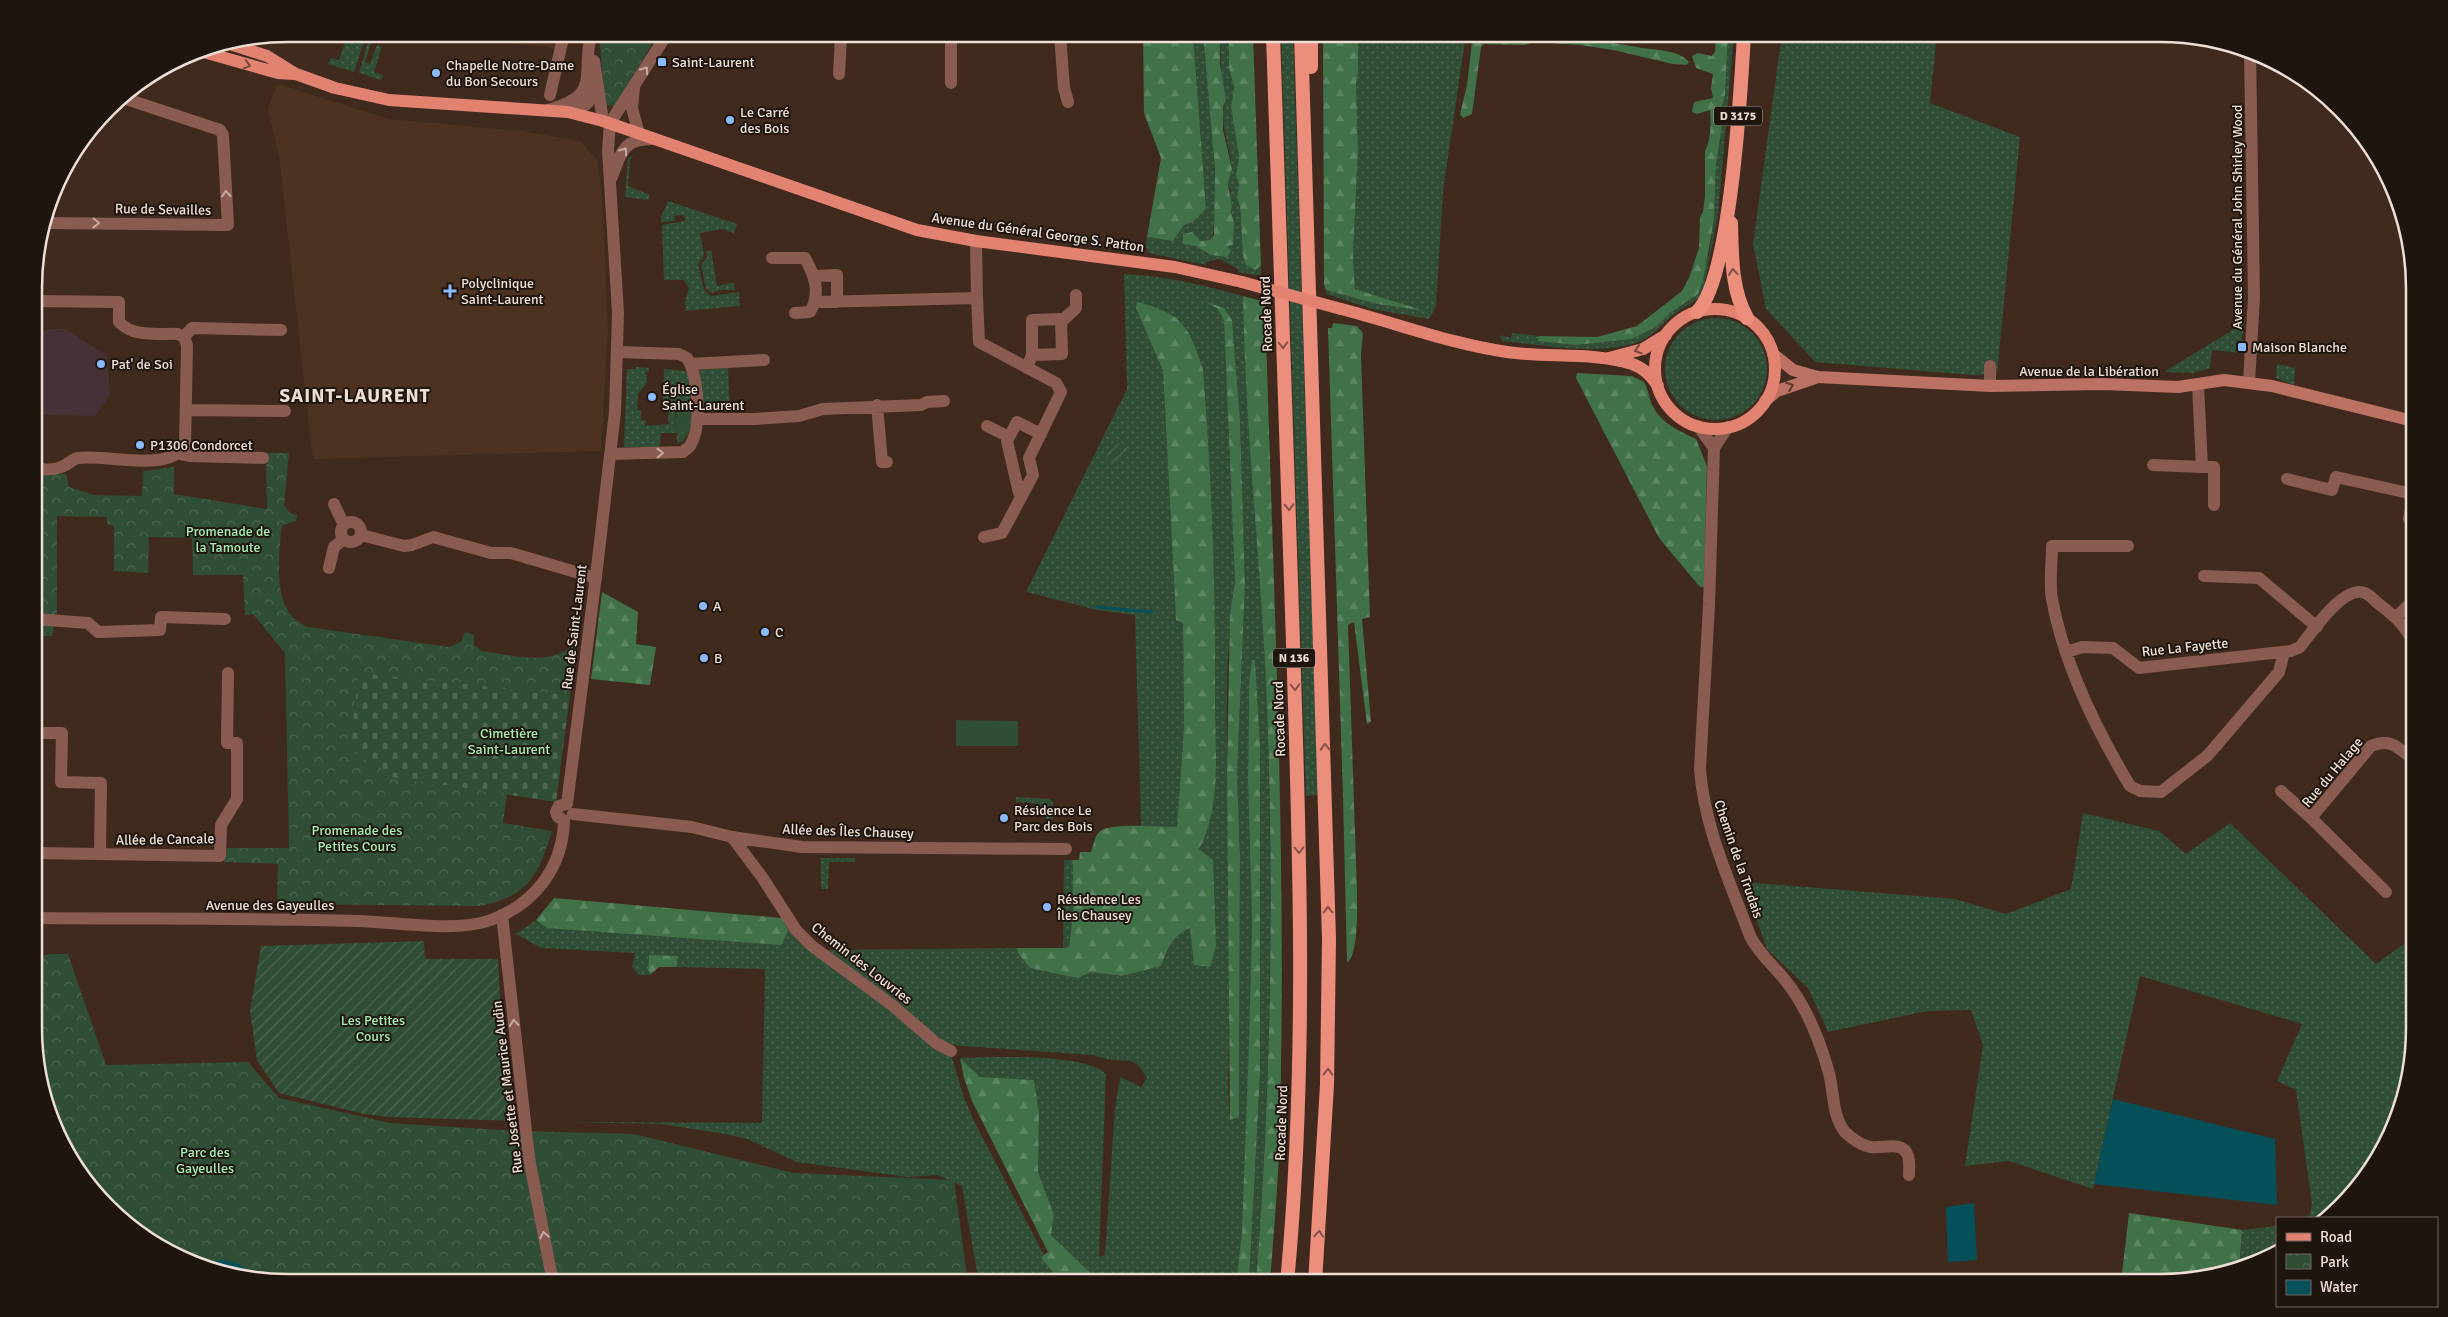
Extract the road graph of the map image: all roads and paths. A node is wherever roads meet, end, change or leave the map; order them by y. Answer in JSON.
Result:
{"nodes":[{"id":1,"x":562,"y":42,"type":"edge"},
{"id":2,"x":590,"y":42,"type":"edge"},
{"id":3,"x":591,"y":42,"type":"edge"},
{"id":4,"x":662,"y":42,"type":"edge"},
{"id":5,"x":841,"y":42,"type":"edge"},
{"id":6,"x":951,"y":42,"type":"edge"},
{"id":7,"x":1061,"y":42,"type":"edge"},
{"id":8,"x":1264,"y":42,"type":"edge"},
{"id":9,"x":1273,"y":42,"type":"edge"},
{"id":10,"x":1301,"y":42,"type":"edge"},
{"id":11,"x":1311,"y":42,"type":"edge"},
{"id":12,"x":1743,"y":42,"type":"edge"},
{"id":13,"x":240,"y":47,"type":"edge"},
{"id":14,"x":226,"y":51,"type":"edge"},
{"id":15,"x":213,"y":55,"type":"edge"},
{"id":16,"x":223,"y":58,"type":"junction"},
{"id":17,"x":2250,"y":60,"type":"edge"},
{"id":18,"x":296,"y":74,"type":"junction"},
{"id":19,"x":839,"y":74,"type":"dead end"},
{"id":20,"x":596,"y":76,"type":"junction"},
{"id":21,"x":951,"y":82,"type":"dead end"},
{"id":22,"x":634,"y":86,"type":"junction"},
{"id":23,"x":550,"y":95,"type":"dead end"},
{"id":24,"x":129,"y":101,"type":"edge"},
{"id":25,"x":1068,"y":102,"type":"dead end"},
{"id":26,"x":546,"y":110,"type":"junction"},
{"id":27,"x":568,"y":112,"type":"junction"},
{"id":28,"x":607,"y":122,"type":"junction"},
{"id":29,"x":639,"y":134,"type":"junction"},
{"id":30,"x":653,"y":139,"type":"junction"},
{"id":31,"x":610,"y":181,"type":"junction"},
{"id":32,"x":1730,"y":198,"type":"junction"},
{"id":33,"x":52,"y":223,"type":"edge"},
{"id":34,"x":976,"y":241,"type":"junction"},
{"id":35,"x":1308,"y":256,"type":"junction"},
{"id":36,"x":772,"y":258,"type":"dead end"},
{"id":37,"x":815,"y":276,"type":"junction"},
{"id":38,"x":1076,"y":295,"type":"dead end"},
{"id":39,"x":977,"y":298,"type":"junction"},
{"id":40,"x":42,"y":301,"type":"edge"},
{"id":41,"x":816,"y":302,"type":"junction"},
{"id":42,"x":837,"y":302,"type":"junction"},
{"id":43,"x":1697,"y":312,"type":"junction"},
{"id":44,"x":795,"y":313,"type":"dead end"},
{"id":45,"x":1747,"y":318,"type":"junction"},
{"id":46,"x":1061,"y":322,"type":"junction"},
{"id":47,"x":1282,"y":322,"type":"junction"},
{"id":48,"x":281,"y":330,"type":"dead end"},
{"id":49,"x":1666,"y":334,"type":"junction"},
{"id":50,"x":184,"y":337,"type":"junction"},
{"id":51,"x":617,"y":352,"type":"junction"},
{"id":52,"x":1773,"y":354,"type":"junction"},
{"id":53,"x":1032,"y":355,"type":"junction"},
{"id":54,"x":1606,"y":359,"type":"junction"},
{"id":55,"x":764,"y":360,"type":"dead end"},
{"id":56,"x":691,"y":364,"type":"junction"},
{"id":57,"x":1990,"y":366,"type":"dead end"},
{"id":58,"x":1026,"y":368,"type":"junction"},
{"id":59,"x":1818,"y":378,"type":"junction"},
{"id":60,"x":2249,"y":382,"type":"junction"},
{"id":61,"x":2198,"y":384,"type":"junction"},
{"id":62,"x":1658,"y":386,"type":"junction"},
{"id":63,"x":1990,"y":386,"type":"junction"},
{"id":64,"x":944,"y":401,"type":"dead end"},
{"id":65,"x":1766,"y":401,"type":"junction"},
{"id":66,"x":878,"y":405,"type":"junction"},
{"id":67,"x":186,"y":410,"type":"junction"},
{"id":68,"x":285,"y":410,"type":"dead end"},
{"id":69,"x":697,"y":419,"type":"junction"},
{"id":70,"x":2406,"y":420,"type":"edge"},
{"id":71,"x":987,"y":426,"type":"dead end"},
{"id":72,"x":1698,"y":426,"type":"junction"},
{"id":73,"x":1728,"y":427,"type":"junction"},
{"id":74,"x":1041,"y":434,"type":"junction"},
{"id":75,"x":1010,"y":437,"type":"junction"},
{"id":76,"x":1714,"y":448,"type":"junction"},
{"id":77,"x":180,"y":454,"type":"junction"},
{"id":78,"x":611,"y":454,"type":"junction"},
{"id":79,"x":263,"y":458,"type":"dead end"},
{"id":80,"x":887,"y":462,"type":"dead end"},
{"id":81,"x":2153,"y":465,"type":"dead end"},
{"id":82,"x":2202,"y":467,"type":"junction"},
{"id":83,"x":42,"y":469,"type":"edge"},
{"id":84,"x":2287,"y":479,"type":"dead end"},
{"id":85,"x":1024,"y":492,"type":"junction"},
{"id":86,"x":2406,"y":492,"type":"edge"},
{"id":87,"x":334,"y":504,"type":"dead end"},
{"id":88,"x":2214,"y":505,"type":"dead end"},
{"id":89,"x":344,"y":525,"type":"junction"},
{"id":90,"x":361,"y":535,"type":"junction"},
{"id":91,"x":984,"y":538,"type":"dead end"},
{"id":92,"x":344,"y":540,"type":"junction"},
{"id":93,"x":2128,"y":546,"type":"dead end"},
{"id":94,"x":329,"y":568,"type":"dead end"},
{"id":95,"x":2204,"y":576,"type":"dead end"},
{"id":96,"x":596,"y":578,"type":"junction"},
{"id":97,"x":2406,"y":608,"type":"edge"},
{"id":98,"x":2396,"y":617,"type":"junction"},
{"id":99,"x":225,"y":619,"type":"dead end"},
{"id":100,"x":42,"y":620,"type":"edge"},
{"id":101,"x":2317,"y":627,"type":"junction"},
{"id":102,"x":2406,"y":628,"type":"edge"},
{"id":103,"x":2067,"y":652,"type":"junction"},
{"id":104,"x":2284,"y":652,"type":"junction"},
{"id":105,"x":228,"y":673,"type":"dead end"},
{"id":106,"x":45,"y":733,"type":"dead end"},
{"id":107,"x":2406,"y":753,"type":"edge"},
{"id":108,"x":2281,"y":791,"type":"dead end"},
{"id":109,"x":568,"y":812,"type":"junction"},
{"id":110,"x":2311,"y":818,"type":"junction"},
{"id":111,"x":732,"y":838,"type":"junction"},
{"id":112,"x":1066,"y":849,"type":"dead end"},
{"id":113,"x":42,"y":853,"type":"edge"},
{"id":114,"x":100,"y":854,"type":"junction"},
{"id":115,"x":2386,"y":892,"type":"dead end"},
{"id":116,"x":502,"y":916,"type":"junction"},
{"id":117,"x":42,"y":918,"type":"edge"},
{"id":118,"x":952,"y":1051,"type":"dead end"},
{"id":119,"x":1910,"y":1175,"type":"dead end"},
{"id":120,"x":551,"y":1274,"type":"edge"},
{"id":121,"x":1288,"y":1274,"type":"edge"},
{"id":122,"x":1317,"y":1274,"type":"edge"}],
"edges":[{"from":1,"to":23,"type":"street"},
{"from":2,"to":26,"type":"street"},
{"from":3,"to":20,"type":"street","name":"Rue de Saint-Laurent"},
{"from":22,"to":4,"type":"street","one_way":true},
{"from":5,"to":19,"type":"street"},
{"from":6,"to":21,"type":"street"},
{"from":7,"to":25,"type":"street"},
{"from":8,"to":47,"type":"highway"},
{"from":9,"to":47,"type":"highway","name":"Rocade Nord","number":"N 136"},
{"from":10,"to":35,"type":"highway","number":"N 136"},
{"from":11,"to":35,"type":"highway"},
{"from":12,"to":32,"type":"highway","number":"D 3175"},
{"from":13,"to":18,"type":"main road","name":"Avenue du Général George S. Patton"},
{"from":14,"to":16,"type":"street"},
{"from":15,"to":16,"type":"main road","name":"Avenue du Général George S. Patton"},
{"from":16,"to":18,"type":"main road","name":"Avenue du Général George S. Patton","one_way":true},
{"from":17,"to":60,"type":"street","name":"Avenue du Général John Shirley Wood"},
{"from":18,"to":26,"type":"main road","name":"Avenue du Général George S. Patton"},
{"from":20,"to":27,"type":"street"},
{"from":20,"to":28,"type":"street","name":"Rue de Saint-Laurent"},
{"from":22,"to":28,"type":"street"},
{"from":22,"to":29,"type":"street"},
{"from":33,"to":24,"type":"street","name":"Rue de Sevailles","one_way":true},
{"from":26,"to":27,"type":"main road","name":"Avenue du Général George S. Patton"},
{"from":27,"to":28,"type":"main road","name":"Avenue du Général George S. Patton"},
{"from":28,"to":29,"type":"main road","name":"Avenue du Général George S. Patton"},
{"from":28,"to":31,"type":"street","name":"Rue de Saint-Laurent"},
{"from":29,"to":30,"type":"main road","name":"Avenue du Général George S. Patton"},
{"from":31,"to":30,"type":"street","name":"Rue de Saint-Laurent","one_way":true},
{"from":30,"to":34,"type":"main road","name":"Avenue du Général George S. Patton"},
{"from":31,"to":51,"type":"street","name":"Rue de Saint-Laurent"},
{"from":32,"to":43,"type":"highway","number":"D 3175"},
{"from":45,"to":32,"type":"highway","number":"D 3175","one_way":true},
{"from":34,"to":39,"type":"street"},
{"from":34,"to":54,"type":"main road","name":"Avenue du Général George S. Patton","bridge":true},
{"from":122,"to":35,"type":"highway","number":"N 136","one_way":true},
{"from":36,"to":37,"type":"street"},
{"from":37,"to":41,"type":"street"},
{"from":37,"to":42,"type":"street"},
{"from":38,"to":46,"type":"street"},
{"from":39,"to":42,"type":"street"},
{"from":39,"to":58,"type":"street"},
{"from":40,"to":50,"type":"street"},
{"from":41,"to":42,"type":"street"},
{"from":41,"to":44,"type":"street"},
{"from":43,"to":45,"type":"main road"},
{"from":43,"to":49,"type":"main road"},
{"from":45,"to":52,"type":"main road"},
{"from":46,"to":53,"type":"street"},
{"from":46,"to":53,"type":"street"},
{"from":47,"to":121,"type":"highway","name":"Rocade Nord","number":"N 136","one_way":true},
{"from":48,"to":50,"type":"street"},
{"from":49,"to":54,"type":"main road","name":"Avenue du Général George S. Patton","one_way":true},
{"from":49,"to":62,"type":"main road"},
{"from":50,"to":67,"type":"street"},
{"from":51,"to":56,"type":"street"},
{"from":51,"to":78,"type":"street","name":"Rue de Saint-Laurent"},
{"from":52,"to":59,"type":"main road"},
{"from":52,"to":65,"type":"main road"},
{"from":53,"to":58,"type":"street"},
{"from":54,"to":62,"type":"main road","name":"Avenue du Général George S. Patton"},
{"from":55,"to":56,"type":"street"},
{"from":56,"to":69,"type":"street"},
{"from":57,"to":63,"type":"street"},
{"from":58,"to":74,"type":"street"},
{"from":59,"to":63,"type":"main road","name":"Avenue de la Libération"},
{"from":65,"to":59,"type":"main road","name":"Avenue de la Libération","one_way":true},
{"from":60,"to":61,"type":"main road","name":"Avenue de la Libération"},
{"from":60,"to":70,"type":"main road","name":"Avenue de la Libération"},
{"from":61,"to":63,"type":"main road","name":"Avenue de la Libération"},
{"from":61,"to":82,"type":"street"},
{"from":62,"to":72,"type":"main road"},
{"from":64,"to":66,"type":"street"},
{"from":65,"to":73,"type":"main road"},
{"from":66,"to":69,"type":"street"},
{"from":66,"to":80,"type":"street"},
{"from":67,"to":68,"type":"street"},
{"from":67,"to":77,"type":"street"},
{"from":78,"to":69,"type":"street","one_way":true},
{"from":71,"to":75,"type":"street"},
{"from":72,"to":73,"type":"main road"},
{"from":72,"to":76,"type":"street"},
{"from":73,"to":76,"type":"street"},
{"from":74,"to":75,"type":"street"},
{"from":74,"to":85,"type":"street"},
{"from":75,"to":85,"type":"street"},
{"from":76,"to":119,"type":"street","name":"Chemin de la Trudais"},
{"from":77,"to":79,"type":"street"},
{"from":77,"to":83,"type":"street"},
{"from":78,"to":96,"type":"street","name":"Rue de Saint-Laurent"},
{"from":81,"to":82,"type":"street"},
{"from":82,"to":88,"type":"street"},
{"from":84,"to":86,"type":"street"},
{"from":85,"to":91,"type":"street"},
{"from":87,"to":89,"type":"street"},
{"from":89,"to":90,"type":"street"},
{"from":89,"to":92,"type":"street"},
{"from":90,"to":92,"type":"street"},
{"from":90,"to":96,"type":"street"},
{"from":92,"to":94,"type":"street"},
{"from":93,"to":103,"type":"street"},
{"from":95,"to":101,"type":"street"},
{"from":96,"to":109,"type":"street","name":"Rue de Saint-Laurent"},
{"from":97,"to":98,"type":"street"},
{"from":98,"to":101,"type":"street"},
{"from":98,"to":102,"type":"street"},
{"from":99,"to":100,"type":"street"},
{"from":101,"to":104,"type":"street"},
{"from":103,"to":104,"type":"street","name":"Rue La Fayette"},
{"from":103,"to":104,"type":"street"},
{"from":105,"to":114,"type":"street","name":"Allée de Cancale"},
{"from":106,"to":114,"type":"street"},
{"from":107,"to":110,"type":"street","name":"Rue du Halage"},
{"from":108,"to":110,"type":"street"},
{"from":109,"to":111,"type":"street","name":"Allée des Îles Chausey"},
{"from":109,"to":116,"type":"street","name":"Rue de Saint-Laurent"},
{"from":110,"to":115,"type":"street","name":"Rue du Halage"},
{"from":111,"to":112,"type":"street","name":"Allée des Îles Chausey"},
{"from":111,"to":118,"type":"street","name":"Chemin des Louvries"},
{"from":113,"to":114,"type":"street","name":"Allée de Cancale"},
{"from":116,"to":117,"type":"street","name":"Avenue des Gayeulles"},
{"from":120,"to":116,"type":"street","name":"Rue Josette et Maurice Audin","one_way":true}]}
